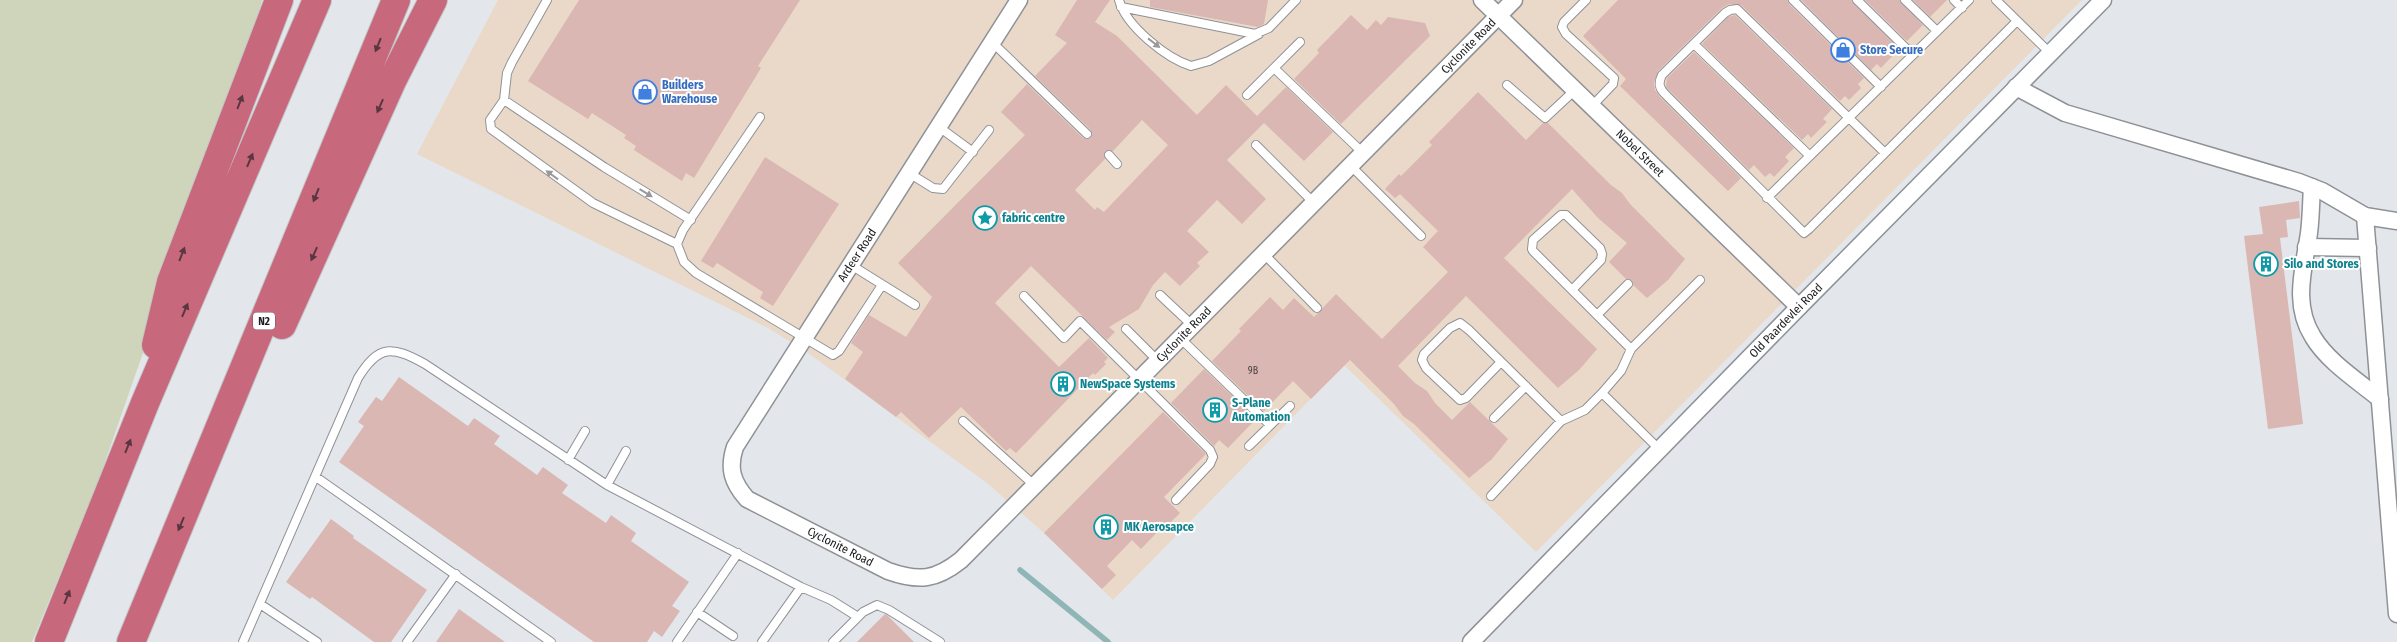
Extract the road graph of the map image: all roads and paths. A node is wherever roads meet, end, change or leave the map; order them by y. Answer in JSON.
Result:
{"nodes":[{"id":1,"x":279,"y":0,"type":"edge"},
{"id":2,"x":317,"y":0,"type":"edge"},
{"id":3,"x":396,"y":0,"type":"edge"},
{"id":4,"x":434,"y":0,"type":"edge"},
{"id":5,"x":547,"y":0,"type":"edge"},
{"id":6,"x":1018,"y":0,"type":"edge"},
{"id":7,"x":1296,"y":0,"type":"edge"},
{"id":8,"x":1482,"y":0,"type":"edge"},
{"id":9,"x":1514,"y":0,"type":"edge"},
{"id":10,"x":1586,"y":0,"type":"edge"},
{"id":11,"x":1793,"y":0,"type":"edge"},
{"id":12,"x":1857,"y":0,"type":"edge"},
{"id":13,"x":1906,"y":0,"type":"edge"},
{"id":14,"x":1954,"y":0,"type":"edge"},
{"id":15,"x":1969,"y":0,"type":"edge"},
{"id":16,"x":1996,"y":0,"type":"edge"},
{"id":17,"x":2103,"y":0,"type":"edge"},
{"id":18,"x":1120,"y":4,"type":"edge"},
{"id":19,"x":1962,"y":8,"type":"junction"},
{"id":20,"x":1499,"y":16,"type":"junction"},
{"id":21,"x":2017,"y":21,"type":"junction"},
{"id":22,"x":1937,"y":31,"type":"junction"},
{"id":23,"x":1259,"y":34,"type":"junction"},
{"id":24,"x":992,"y":42,"type":"junction"},
{"id":25,"x":1300,"y":42,"type":"dead end"},
{"id":26,"x":1694,"y":44,"type":"junction"},
{"id":27,"x":2050,"y":54,"type":"junction"},
{"id":28,"x":1913,"y":55,"type":"junction"},
{"id":29,"x":1274,"y":68,"type":"junction"},
{"id":30,"x":1507,"y":85,"type":"dead end"},
{"id":31,"x":1881,"y":87,"type":"junction"},
{"id":32,"x":2016,"y":87,"type":"junction"},
{"id":33,"x":1575,"y":90,"type":"junction"},
{"id":34,"x":1247,"y":95,"type":"dead end"},
{"id":35,"x":504,"y":100,"type":"junction"},
{"id":36,"x":1592,"y":106,"type":"junction"},
{"id":37,"x":760,"y":117,"type":"dead end"},
{"id":38,"x":1849,"y":118,"type":"junction"},
{"id":39,"x":939,"y":127,"type":"junction"},
{"id":40,"x":989,"y":130,"type":"dead end"},
{"id":41,"x":1087,"y":134,"type":"dead end"},
{"id":42,"x":1256,"y":145,"type":"dead end"},
{"id":43,"x":973,"y":152,"type":"junction"},
{"id":44,"x":1364,"y":153,"type":"junction"},
{"id":45,"x":1885,"y":154,"type":"junction"},
{"id":46,"x":1109,"y":155,"type":"dead end"},
{"id":47,"x":1810,"y":156,"type":"junction"},
{"id":48,"x":1117,"y":164,"type":"dead end"},
{"id":49,"x":1351,"y":166,"type":"junction"},
{"id":50,"x":909,"y":173,"type":"junction"},
{"id":51,"x":2312,"y":187,"type":"junction"},
{"id":52,"x":1767,"y":198,"type":"junction"},
{"id":53,"x":1314,"y":203,"type":"junction"},
{"id":54,"x":2366,"y":216,"type":"junction"},
{"id":55,"x":690,"y":220,"type":"junction"},
{"id":56,"x":2397,"y":221,"type":"edge"},
{"id":57,"x":1421,"y":236,"type":"dead end"},
{"id":58,"x":677,"y":244,"type":"junction"},
{"id":59,"x":2306,"y":247,"type":"junction"},
{"id":60,"x":2368,"y":248,"type":"junction"},
{"id":61,"x":1264,"y":254,"type":"junction"},
{"id":62,"x":851,"y":265,"type":"junction"},
{"id":63,"x":1700,"y":280,"type":"dead end"},
{"id":64,"x":1628,"y":284,"type":"dead end"},
{"id":65,"x":882,"y":285,"type":"junction"},
{"id":66,"x":1572,"y":290,"type":"junction"},
{"id":67,"x":1160,"y":295,"type":"dead end"},
{"id":68,"x":1024,"y":296,"type":"dead end"},
{"id":69,"x":915,"y":305,"type":"dead end"},
{"id":70,"x":1799,"y":307,"type":"junction"},
{"id":71,"x":1317,"y":308,"type":"dead end"},
{"id":72,"x":1597,"y":315,"type":"junction"},
{"id":73,"x":1193,"y":326,"type":"junction"},
{"id":74,"x":1126,"y":329,"type":"dead end"},
{"id":75,"x":804,"y":338,"type":"junction"},
{"id":76,"x":1180,"y":338,"type":"junction"},
{"id":77,"x":1631,"y":349,"type":"junction"},
{"id":78,"x":1158,"y":361,"type":"junction"},
{"id":79,"x":1501,"y":362,"type":"junction"},
{"id":80,"x":1139,"y":380,"type":"junction"},
{"id":81,"x":1526,"y":386,"type":"junction"},
{"id":82,"x":1602,"y":393,"type":"junction"},
{"id":83,"x":2380,"y":399,"type":"junction"},
{"id":84,"x":145,"y":403,"type":"junction"},
{"id":85,"x":1290,"y":406,"type":"dead end"},
{"id":86,"x":1494,"y":418,"type":"dead end"},
{"id":87,"x":963,"y":421,"type":"dead end"},
{"id":88,"x":1561,"y":421,"type":"junction"},
{"id":89,"x":1270,"y":425,"type":"junction"},
{"id":90,"x":585,"y":430,"type":"dead end"},
{"id":91,"x":1249,"y":446,"type":"dead end"},
{"id":92,"x":1660,"y":450,"type":"junction"},
{"id":93,"x":626,"y":451,"type":"dead end"},
{"id":94,"x":568,"y":460,"type":"junction"},
{"id":95,"x":316,"y":477,"type":"junction"},
{"id":96,"x":607,"y":485,"type":"junction"},
{"id":97,"x":1034,"y":486,"type":"junction"},
{"id":98,"x":196,"y":487,"type":"junction"},
{"id":99,"x":1491,"y":496,"type":"dead end"},
{"id":100,"x":1176,"y":500,"type":"dead end"},
{"id":101,"x":762,"y":508,"type":"joint"},
{"id":102,"x":738,"y":553,"type":"junction"},
{"id":103,"x":456,"y":574,"type":"junction"},
{"id":104,"x":801,"y":587,"type":"junction"},
{"id":105,"x":260,"y":604,"type":"junction"},
{"id":106,"x":697,"y":612,"type":"junction"},
{"id":107,"x":2397,"y":614,"type":"edge"},
{"id":108,"x":858,"y":617,"type":"junction"},
{"id":109,"x":733,"y":636,"type":"dead end"},
{"id":110,"x":49,"y":642,"type":"edge"},
{"id":111,"x":131,"y":642,"type":"edge"},
{"id":112,"x":243,"y":642,"type":"edge"},
{"id":113,"x":317,"y":642,"type":"edge"},
{"id":114,"x":407,"y":642,"type":"edge"},
{"id":115,"x":550,"y":642,"type":"edge"},
{"id":116,"x":677,"y":642,"type":"edge"},
{"id":117,"x":762,"y":642,"type":"edge"},
{"id":118,"x":833,"y":642,"type":"edge"},
{"id":119,"x":940,"y":642,"type":"edge"},
{"id":120,"x":1471,"y":642,"type":"edge"}],
"edges":[{"from":84,"to":1,"type":"highway","one_way":true},
{"from":84,"to":2,"type":"highway","one_way":true},
{"from":3,"to":98,"type":"highway","number":"N2","one_way":true},
{"from":4,"to":98,"type":"highway","one_way":true},
{"from":5,"to":35,"type":"lane"},
{"from":6,"to":24,"type":"street","name":"Ardeer Road"},
{"from":7,"to":23,"type":"lane"},
{"from":8,"to":20,"type":"street","name":"Nobel Street"},
{"from":9,"to":20,"type":"street","name":"Cyclonite Road"},
{"from":10,"to":36,"type":"lane"},
{"from":11,"to":31,"type":"lane"},
{"from":12,"to":28,"type":"lane"},
{"from":13,"to":22,"type":"lane"},
{"from":14,"to":19,"type":"lane"},
{"from":15,"to":19,"type":"lane"},
{"from":16,"to":21,"type":"lane"},
{"from":17,"to":27,"type":"street","name":"Old Paardevlei Road"},
{"from":18,"to":23,"type":"lane"},
{"from":18,"to":23,"type":"lane","one_way":true},
{"from":19,"to":22,"type":"lane"},
{"from":20,"to":33,"type":"street","name":"Nobel Street"},
{"from":20,"to":44,"type":"street","name":"Cyclonite Road"},
{"from":21,"to":27,"type":"lane"},
{"from":21,"to":45,"type":"lane"},
{"from":22,"to":28,"type":"lane"},
{"from":24,"to":39,"type":"street","name":"Ardeer Road"},
{"from":24,"to":41,"type":"lane"},
{"from":25,"to":29,"type":"lane"},
{"from":26,"to":38,"type":"lane"},
{"from":26,"to":47,"type":"lane"},
{"from":26,"to":52,"type":"lane"},
{"from":27,"to":32,"type":"street","name":"Old Paardevlei Road"},
{"from":28,"to":31,"type":"lane"},
{"from":29,"to":34,"type":"lane"},
{"from":29,"to":44,"type":"lane"},
{"from":30,"to":33,"type":"lane"},
{"from":31,"to":38,"type":"lane"},
{"from":32,"to":51,"type":"street"},
{"from":32,"to":70,"type":"street","name":"Old Paardevlei Road"},
{"from":33,"to":36,"type":"street","name":"Nobel Street"},
{"from":35,"to":55,"type":"lane","one_way":true},
{"from":58,"to":35,"type":"lane","one_way":true},
{"from":36,"to":70,"type":"street","name":"Nobel Street"},
{"from":37,"to":55,"type":"lane"},
{"from":38,"to":45,"type":"lane"},
{"from":38,"to":47,"type":"lane"},
{"from":39,"to":43,"type":"lane"},
{"from":39,"to":50,"type":"street","name":"Ardeer Road"},
{"from":40,"to":43,"type":"lane"},
{"from":42,"to":53,"type":"lane"},
{"from":43,"to":50,"type":"lane"},
{"from":44,"to":49,"type":"street","name":"Cyclonite Road"},
{"from":45,"to":52,"type":"lane"},
{"from":46,"to":48,"type":"lane"},
{"from":47,"to":52,"type":"lane"},
{"from":49,"to":53,"type":"street","name":"Cyclonite Road"},
{"from":49,"to":57,"type":"lane"},
{"from":50,"to":62,"type":"street","name":"Ardeer Road"},
{"from":51,"to":54,"type":"street"},
{"from":51,"to":59,"type":"street"},
{"from":53,"to":61,"type":"street","name":"Cyclonite Road"},
{"from":54,"to":56,"type":"street"},
{"from":54,"to":60,"type":"street"},
{"from":55,"to":58,"type":"lane"},
{"from":58,"to":75,"type":"lane"},
{"from":59,"to":60,"type":"street"},
{"from":59,"to":83,"type":"street"},
{"from":60,"to":83,"type":"street"},
{"from":61,"to":71,"type":"lane"},
{"from":61,"to":73,"type":"street","name":"Cyclonite Road"},
{"from":62,"to":65,"type":"lane"},
{"from":62,"to":75,"type":"street","name":"Ardeer Road"},
{"from":63,"to":77,"type":"lane"},
{"from":64,"to":72,"type":"lane"},
{"from":65,"to":69,"type":"lane"},
{"from":65,"to":75,"type":"lane"},
{"from":66,"to":66,"type":"lane"},
{"from":66,"to":72,"type":"lane"},
{"from":67,"to":73,"type":"lane"},
{"from":68,"to":80,"type":"lane"},
{"from":70,"to":92,"type":"street","name":"Old Paardevlei Road"},
{"from":72,"to":77,"type":"lane"},
{"from":73,"to":76,"type":"street","name":"Cyclonite Road"},
{"from":74,"to":78,"type":"lane"},
{"from":75,"to":101,"type":"street","name":"Ardeer Road"},
{"from":76,"to":78,"type":"street","name":"Cyclonite Road"},
{"from":76,"to":89,"type":"lane"},
{"from":77,"to":82,"type":"lane"},
{"from":78,"to":80,"type":"street","name":"Cyclonite Road"},
{"from":79,"to":79,"type":"lane"},
{"from":79,"to":81,"type":"lane"},
{"from":80,"to":97,"type":"street","name":"Cyclonite Road"},
{"from":80,"to":100,"type":"lane"},
{"from":81,"to":86,"type":"lane"},
{"from":81,"to":88,"type":"lane"},
{"from":82,"to":88,"type":"lane"},
{"from":82,"to":92,"type":"lane"},
{"from":83,"to":107,"type":"street"},
{"from":110,"to":84,"type":"highway","one_way":true},
{"from":85,"to":89,"type":"lane"},
{"from":87,"to":97,"type":"lane"},
{"from":88,"to":99,"type":"lane"},
{"from":89,"to":91,"type":"lane"},
{"from":90,"to":94,"type":"lane"},
{"from":92,"to":120,"type":"street","name":"Old Paardevlei Road"},
{"from":93,"to":96,"type":"lane"},
{"from":94,"to":95,"type":"lane"},
{"from":94,"to":96,"type":"lane"},
{"from":95,"to":103,"type":"lane"},
{"from":95,"to":105,"type":"lane"},
{"from":96,"to":102,"type":"lane"},
{"from":97,"to":101,"type":"street","name":"Cyclonite Road"},
{"from":98,"to":111,"type":"highway","number":"N2","one_way":true},
{"from":102,"to":104,"type":"lane"},
{"from":102,"to":106,"type":"lane"},
{"from":103,"to":114,"type":"lane"},
{"from":103,"to":115,"type":"lane"},
{"from":104,"to":108,"type":"lane"},
{"from":104,"to":117,"type":"lane"},
{"from":105,"to":112,"type":"lane"},
{"from":105,"to":113,"type":"lane"},
{"from":106,"to":109,"type":"lane"},
{"from":106,"to":116,"type":"lane"},
{"from":108,"to":118,"type":"lane"},
{"from":108,"to":119,"type":"lane"}]}
